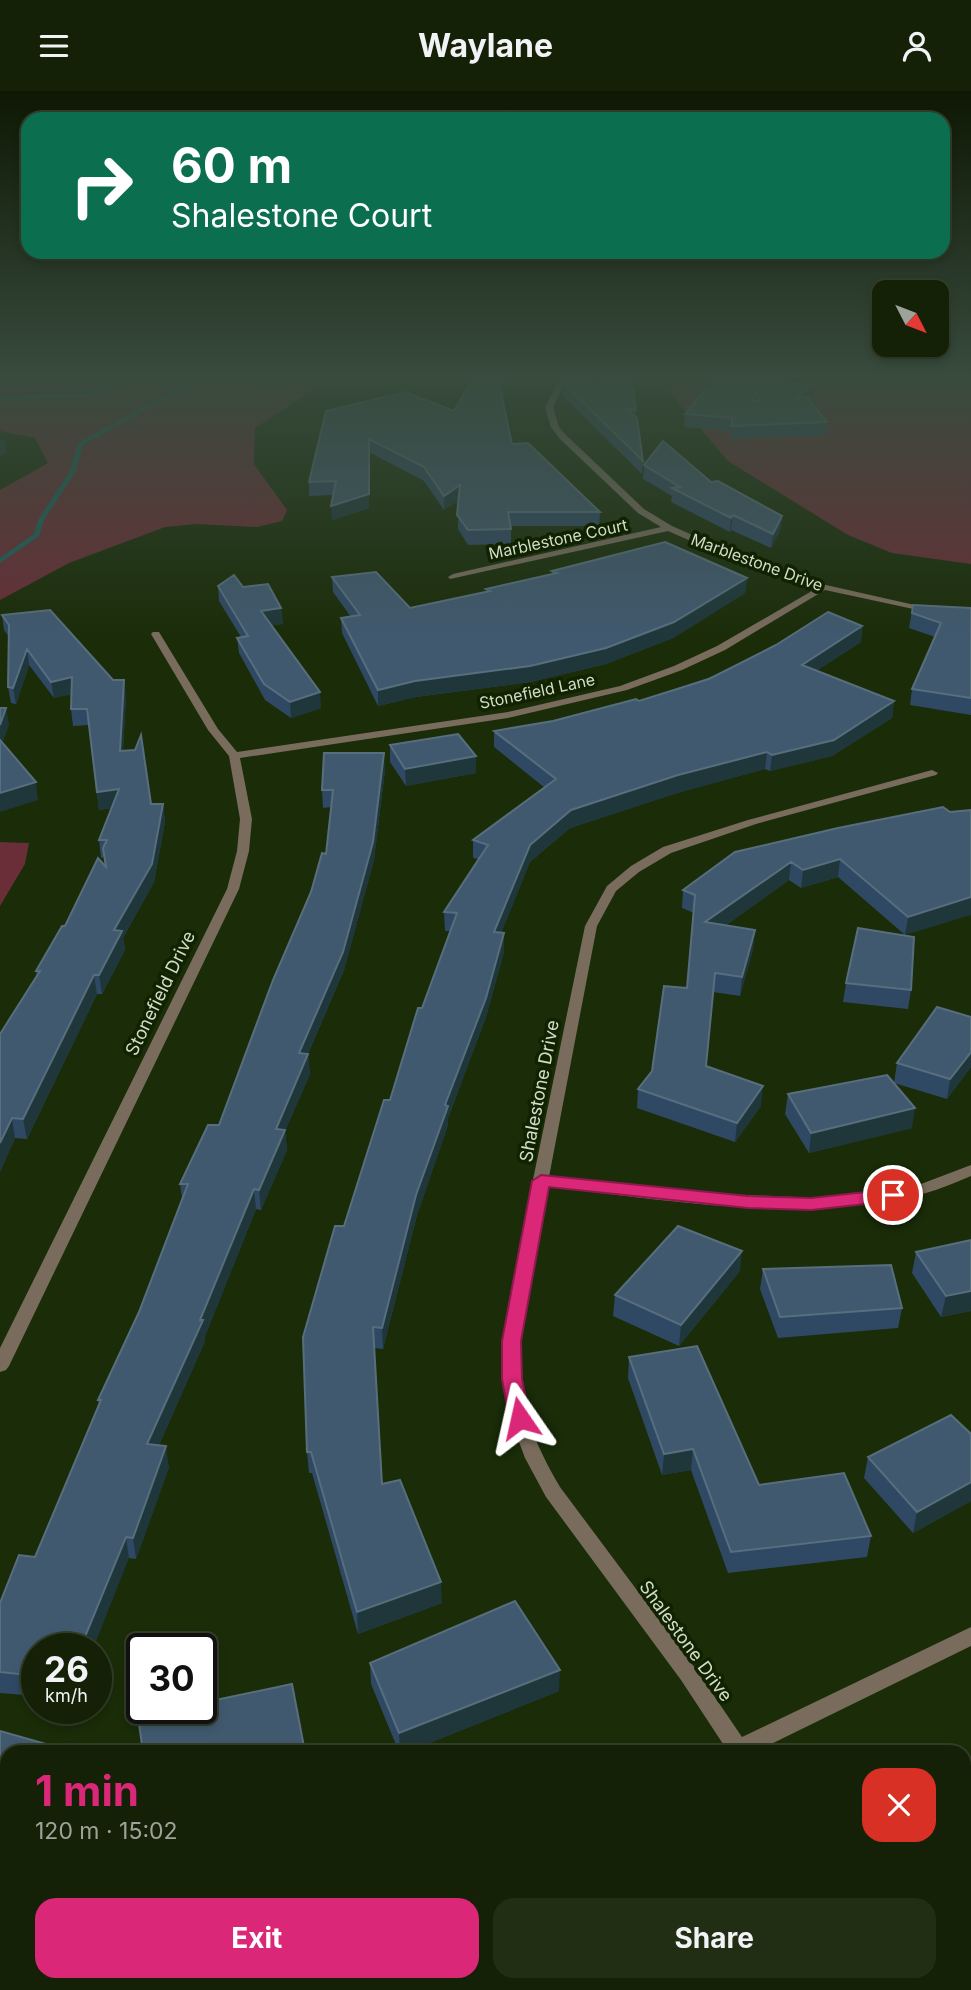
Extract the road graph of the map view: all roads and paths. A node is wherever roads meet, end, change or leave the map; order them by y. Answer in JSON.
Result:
{"nodes":[{"id":1,"x":591,"y":463,"type":"edge"},
{"id":2,"x":669,"y":528,"type":"junction"},
{"id":3,"x":453,"y":577,"type":"dead end"},
{"id":4,"x":824,"y":586,"type":"junction"},
{"id":5,"x":944,"y":613,"type":"edge"},
{"id":6,"x":156,"y":634,"type":"dead end"},
{"id":7,"x":234,"y":757,"type":"junction"},
{"id":8,"x":932,"y":773,"type":"dead end"},
{"id":9,"x":971,"y":1170,"type":"edge"},
{"id":10,"x":541,"y":1181,"type":"junction"},
{"id":11,"x":0,"y":1366,"type":"edge"},
{"id":12,"x":971,"y":1636,"type":"edge"},
{"id":13,"x":732,"y":1745,"type":"edge"},
{"id":14,"x":748,"y":1745,"type":"edge"}],
"edges":[{"from":1,"to":2,"type":"street","name":"Marblestone Drive"},
{"from":2,"to":3,"type":"street","name":"Marblestone Court"},
{"from":2,"to":4,"type":"street","name":"Marblestone Drive"},
{"from":4,"to":5,"type":"street","name":"Marblestone Drive"},
{"from":4,"to":7,"type":"street","name":"Stonefield Lane"},
{"from":6,"to":7,"type":"street","name":"Stonefield Drive"},
{"from":7,"to":11,"type":"street","name":"Stonefield Drive"},
{"from":8,"to":10,"type":"street","name":"Shalestone Drive"},
{"from":9,"to":10,"type":"street"},
{"from":10,"to":13,"type":"street","name":"Shalestone Drive"},
{"from":12,"to":14,"type":"street"}]}
